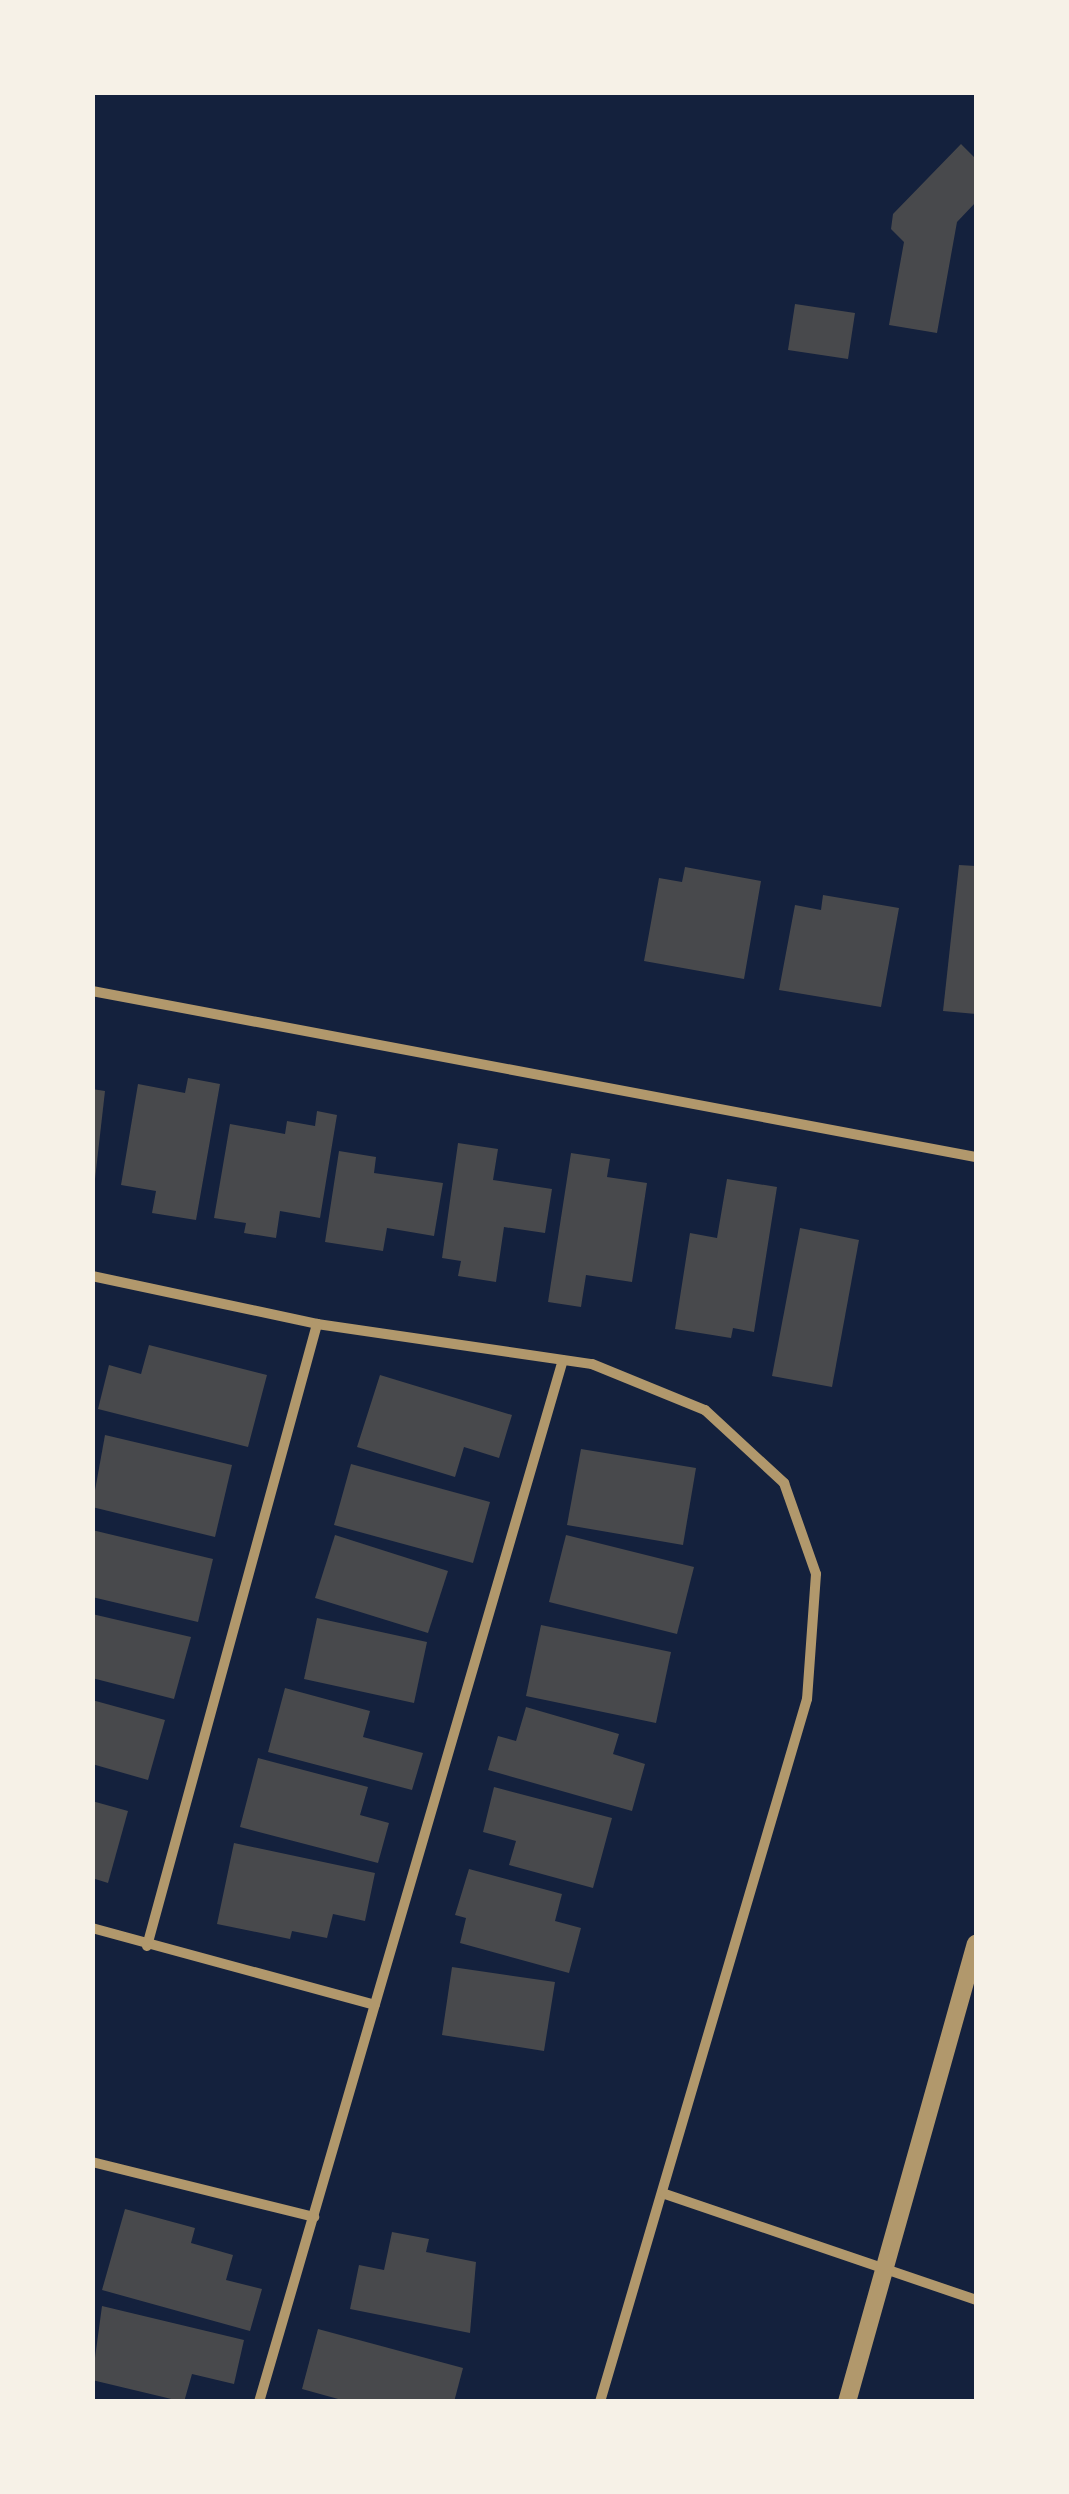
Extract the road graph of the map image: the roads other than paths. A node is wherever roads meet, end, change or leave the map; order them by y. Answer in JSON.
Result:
{"nodes":[{"id":1,"x":92,"y":991,"type":"edge"},
{"id":2,"x":976,"y":1156,"type":"edge"},
{"id":3,"x":92,"y":1276,"type":"edge"},
{"id":4,"x":317,"y":1324,"type":"junction"},
{"id":5,"x":563,"y":1360,"type":"junction"},
{"id":6,"x":92,"y":1928,"type":"edge"},
{"id":7,"x":976,"y":1944,"type":"edge"},
{"id":8,"x":147,"y":1946,"type":"junction"},
{"id":9,"x":375,"y":2004,"type":"junction"},
{"id":10,"x":92,"y":2162,"type":"edge"},
{"id":11,"x":665,"y":2194,"type":"junction"},
{"id":12,"x":314,"y":2217,"type":"junction"},
{"id":13,"x":886,"y":2274,"type":"junction"},
{"id":14,"x":976,"y":2300,"type":"edge"},
{"id":15,"x":259,"y":2402,"type":"edge"},
{"id":16,"x":600,"y":2402,"type":"edge"},
{"id":17,"x":847,"y":2402,"type":"edge"}],
"edges":[{"from":1,"to":2,"type":"street"},
{"from":3,"to":4,"type":"street"},
{"from":4,"to":5,"type":"street"},
{"from":4,"to":8,"type":"street"},
{"from":5,"to":9,"type":"street"},
{"from":5,"to":11,"type":"street"},
{"from":6,"to":8,"type":"street"},
{"from":7,"to":13,"type":"street"},
{"from":8,"to":9,"type":"street"},
{"from":9,"to":12,"type":"street"},
{"from":10,"to":12,"type":"street"},
{"from":11,"to":13,"type":"street"},
{"from":11,"to":16,"type":"street"},
{"from":12,"to":15,"type":"street"},
{"from":13,"to":14,"type":"street"},
{"from":13,"to":17,"type":"street"}]}
